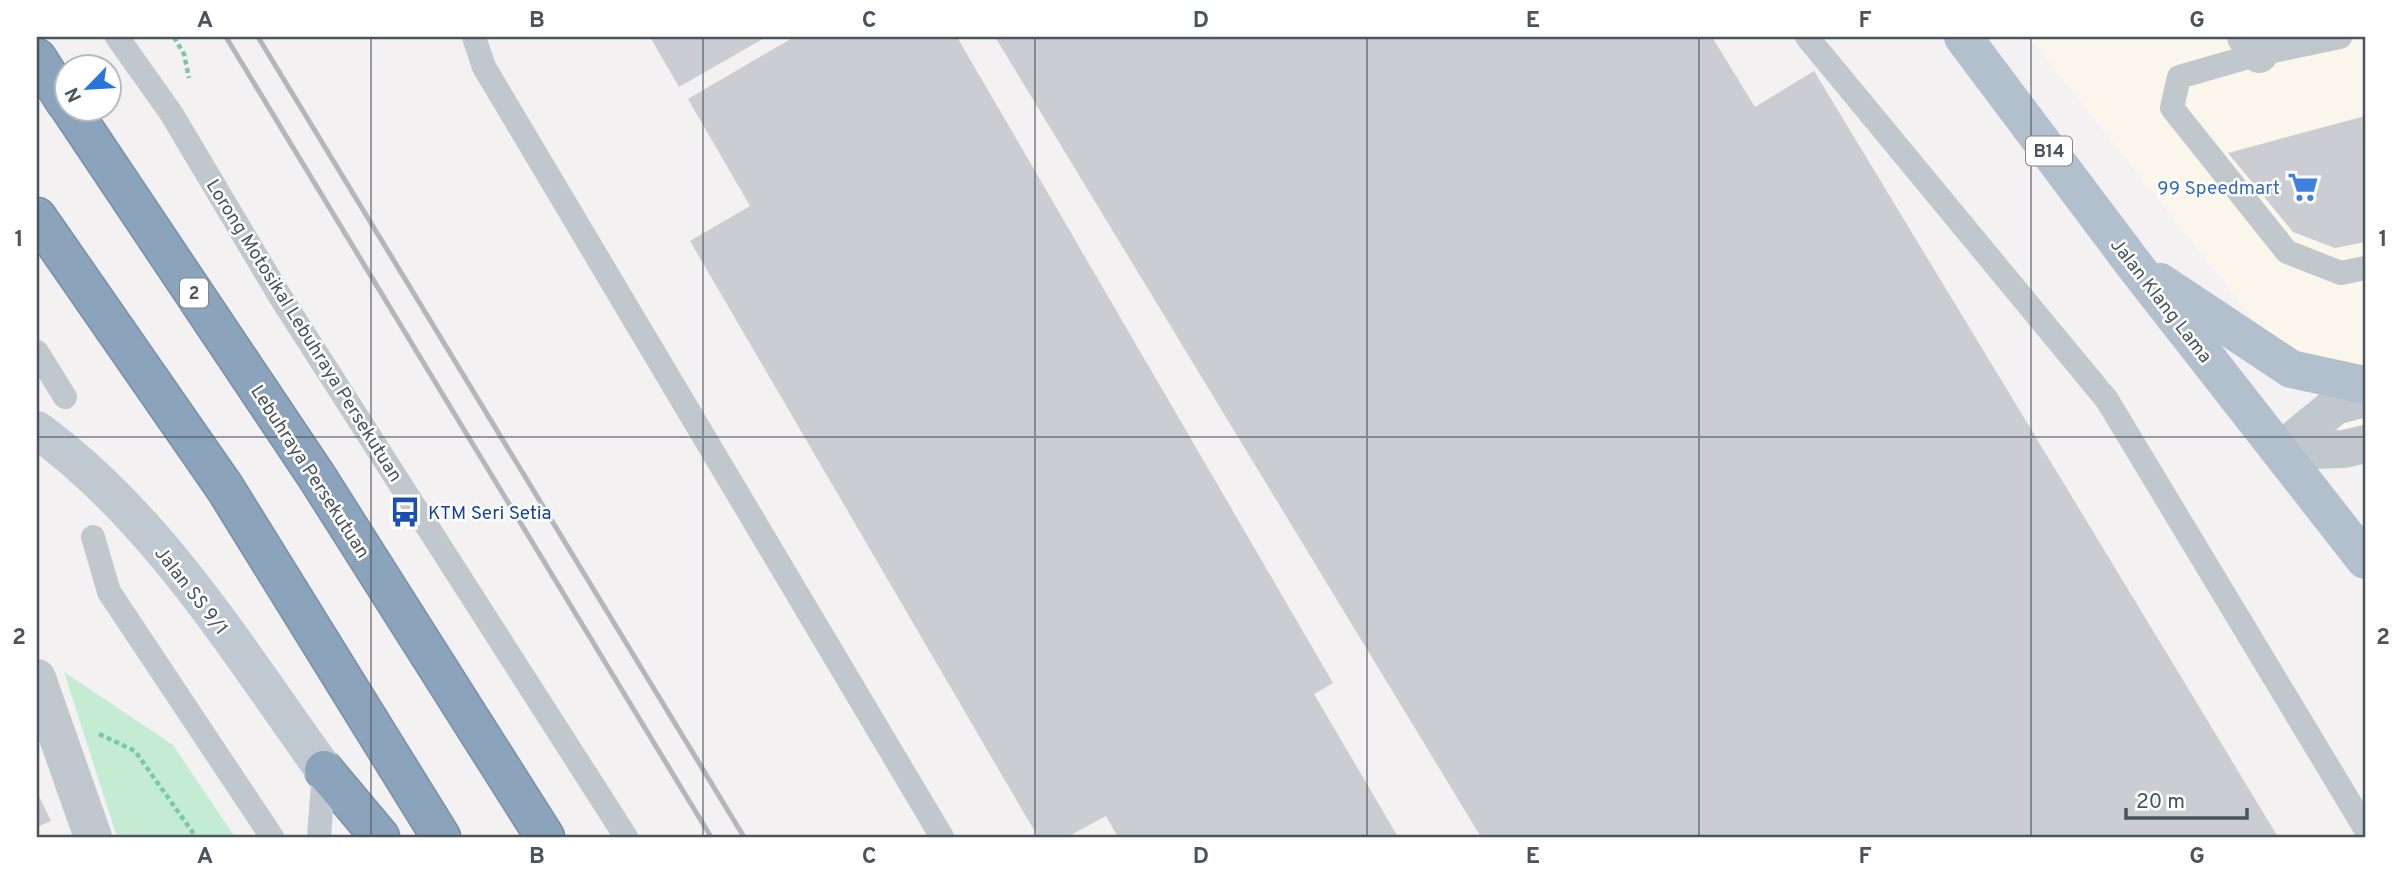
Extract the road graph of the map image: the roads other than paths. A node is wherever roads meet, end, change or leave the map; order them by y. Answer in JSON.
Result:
{"nodes":[{"id":1,"x":117,"y":37,"type":"edge"},
{"id":2,"x":474,"y":37,"type":"edge"},
{"id":3,"x":1807,"y":37,"type":"edge"},
{"id":4,"x":1963,"y":37,"type":"edge"},
{"id":5,"x":2340,"y":37,"type":"edge"},
{"id":6,"x":2252,"y":45,"type":"edge"},
{"id":7,"x":37,"y":58,"type":"edge"},
{"id":8,"x":52,"y":81,"type":"edge"},
{"id":9,"x":79,"y":122,"type":"edge"},
{"id":10,"x":37,"y":217,"type":"edge"},
{"id":11,"x":2135,"y":266,"type":"junction"},
{"id":12,"x":2365,"y":268,"type":"edge"},
{"id":13,"x":37,"y":352,"type":"edge"},
{"id":14,"x":2365,"y":385,"type":"edge"},
{"id":15,"x":65,"y":397,"type":"dead end"},
{"id":16,"x":2365,"y":398,"type":"edge"},
{"id":17,"x":37,"y":430,"type":"edge"},
{"id":18,"x":2365,"y":444,"type":"edge"},
{"id":19,"x":2280,"y":451,"type":"junction"},
{"id":20,"x":93,"y":537,"type":"dead end"},
{"id":21,"x":2365,"y":560,"type":"edge"},
{"id":22,"x":42,"y":694,"type":"edge"},
{"id":23,"x":324,"y":770,"type":"junction"},
{"id":24,"x":2365,"y":828,"type":"edge"},
{"id":25,"x":93,"y":837,"type":"edge"},
{"id":26,"x":272,"y":837,"type":"edge"},
{"id":27,"x":319,"y":837,"type":"edge"},
{"id":28,"x":380,"y":837,"type":"edge"},
{"id":29,"x":441,"y":837,"type":"edge"},
{"id":30,"x":545,"y":837,"type":"edge"},
{"id":31,"x":626,"y":837,"type":"edge"},
{"id":32,"x":942,"y":837,"type":"edge"}],
"edges":[{"from":1,"to":31,"type":"lane","name":"Lorong Motosikal Lebuhraya Persekutuan"},
{"from":2,"to":32,"type":"lane"},
{"from":3,"to":24,"type":"lane"},
{"from":4,"to":11,"type":"main road","name":"Jalan Klang Lama","number":"B14"},
{"from":5,"to":6,"type":"lane"},
{"from":6,"to":12,"type":"lane"},
{"from":7,"to":8,"type":"highway"},
{"from":9,"to":30,"type":"highway","name":"Lebuhraya Persekutuan","number":"2"},
{"from":10,"to":29,"type":"highway"},
{"from":11,"to":14,"type":"main road"},
{"from":11,"to":19,"type":"main road","name":"Jalan Klang Lama","number":"B14"},
{"from":13,"to":15,"type":"lane"},
{"from":16,"to":19,"type":"street"},
{"from":17,"to":23,"type":"street","name":"Jalan SS 9/1"},
{"from":18,"to":19,"type":"street"},
{"from":19,"to":21,"type":"main road","name":"Jalan Klang Lama","number":"B14"},
{"from":20,"to":26,"type":"lane"},
{"from":22,"to":25,"type":"street"},
{"from":23,"to":27,"type":"lane"},
{"from":23,"to":28,"type":"highway"}]}
